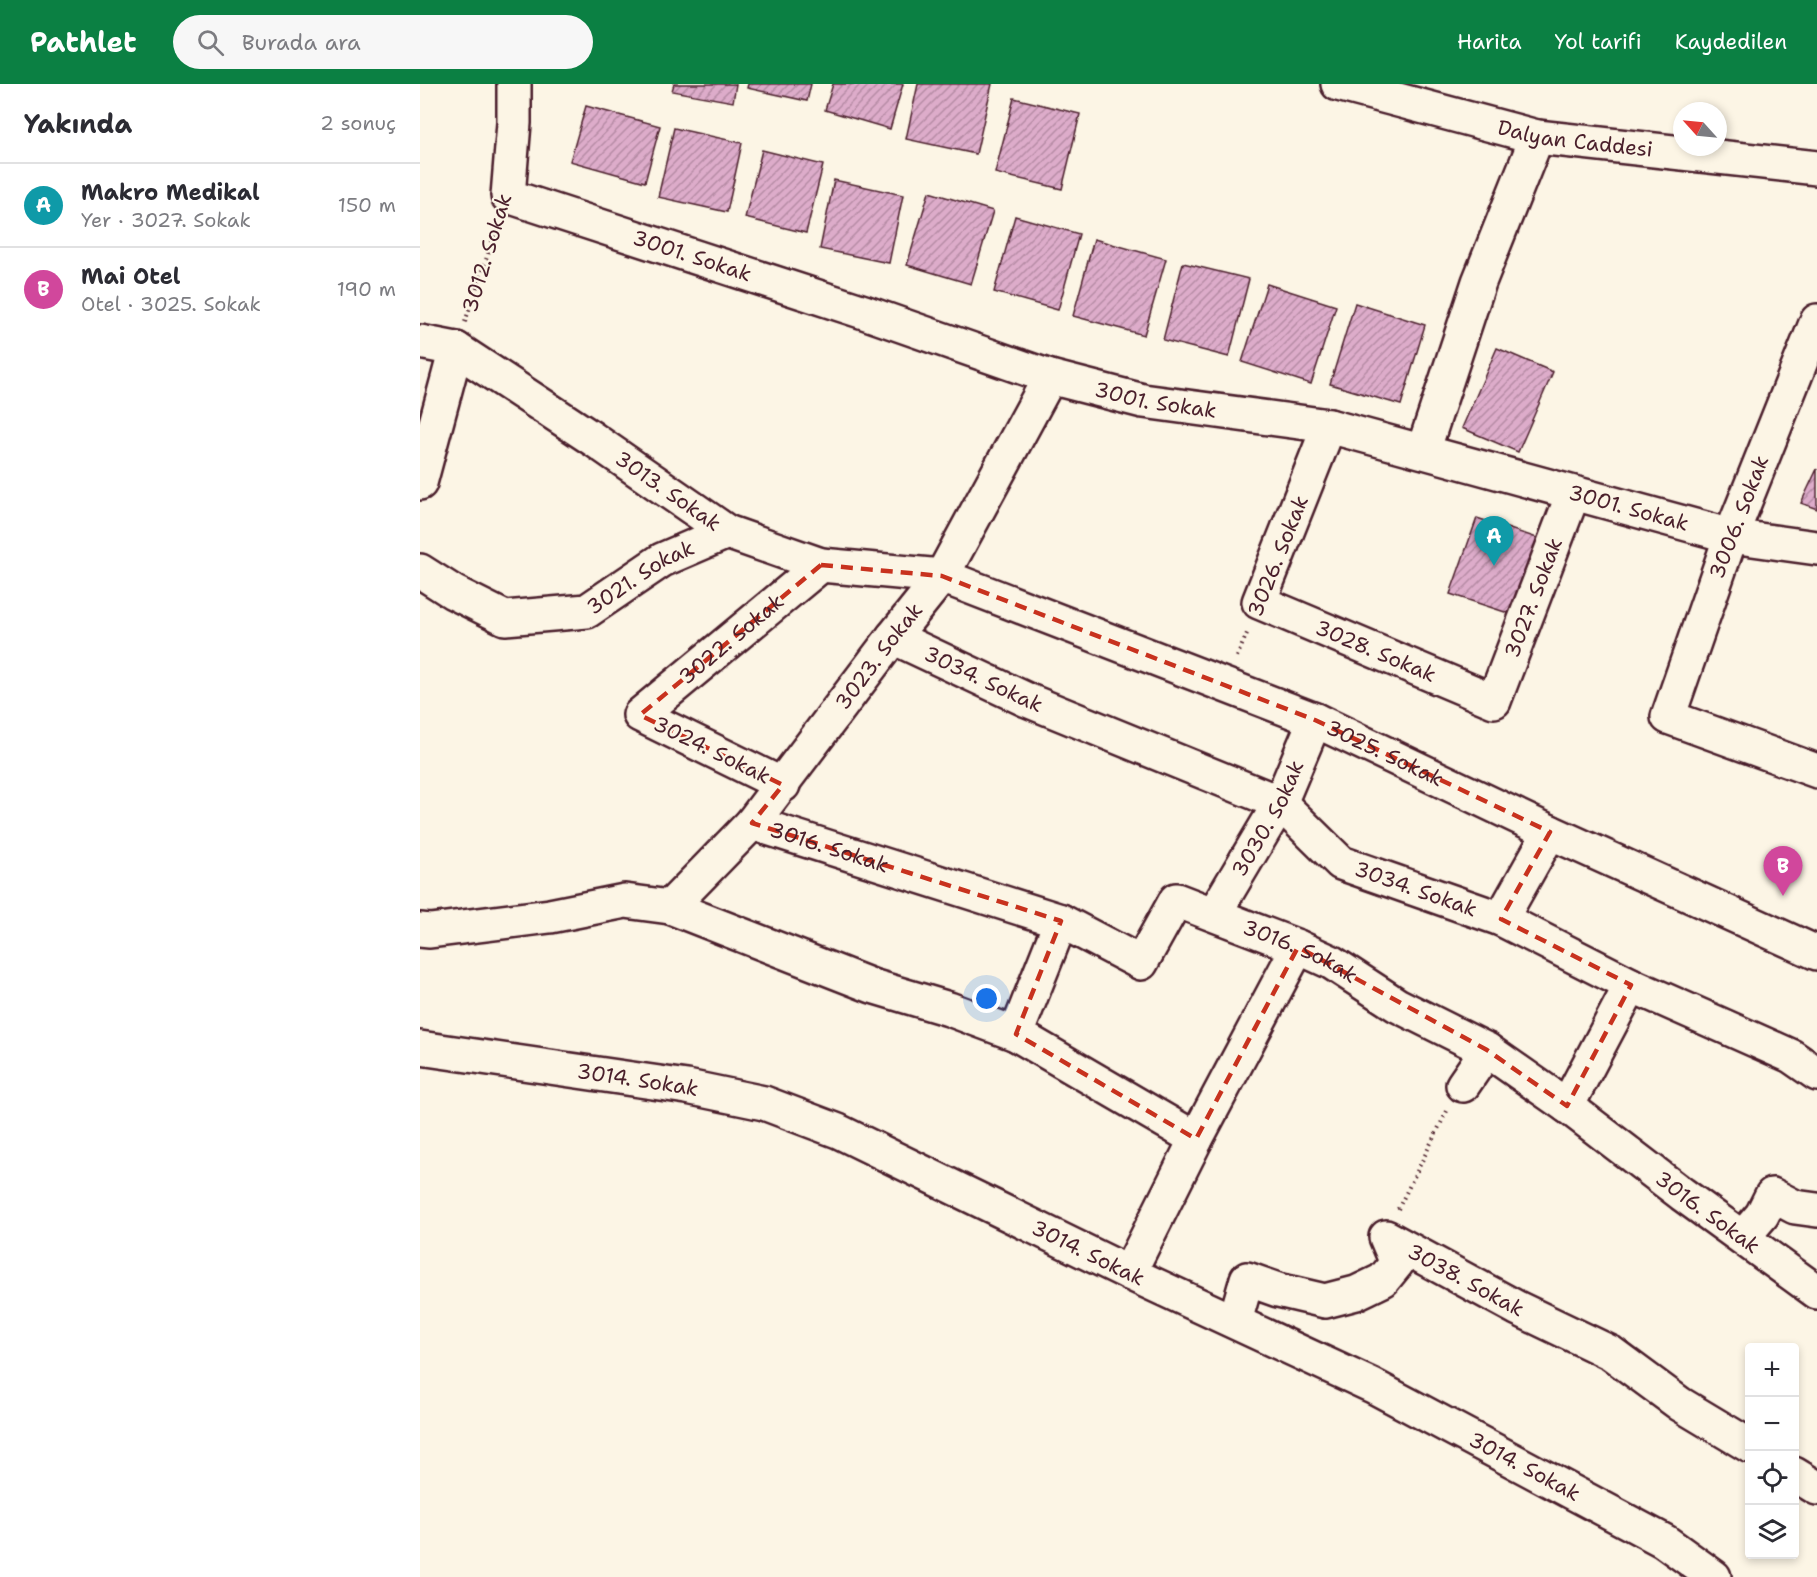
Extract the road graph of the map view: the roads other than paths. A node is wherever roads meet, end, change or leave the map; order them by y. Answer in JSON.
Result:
{"nodes":[{"id":1,"x":514,"y":84,"type":"edge"},
{"id":2,"x":1338,"y":84,"type":"edge"},
{"id":3,"x":1378,"y":89,"type":"edge"},
{"id":4,"x":1537,"y":137,"type":"junction"},
{"id":5,"x":1817,"y":168,"type":"edge"},
{"id":6,"x":508,"y":196,"type":"joint"},
{"id":7,"x":1817,"y":321,"type":"edge"},
{"id":8,"x":420,"y":342,"type":"edge"},
{"id":9,"x":456,"y":349,"type":"junction"},
{"id":10,"x":1050,"y":377,"type":"junction"},
{"id":11,"x":1329,"y":426,"type":"junction"},
{"id":12,"x":1423,"y":451,"type":"junction"},
{"id":13,"x":420,"y":483,"type":"edge"},
{"id":14,"x":1573,"y":494,"type":"junction"},
{"id":15,"x":727,"y":532,"type":"junction"},
{"id":16,"x":1731,"y":536,"type":"junction"},
{"id":17,"x":1817,"y":548,"type":"edge"},
{"id":18,"x":821,"y":565,"type":"junction"},
{"id":19,"x":420,"y":571,"type":"edge"},
{"id":20,"x":942,"y":576,"type":"junction"},
{"id":21,"x":1259,"y":602,"type":"joint"},
{"id":22,"x":893,"y":637,"type":"junction"},
{"id":23,"x":1494,"y":701,"type":"joint"},
{"id":24,"x":640,"y":715,"type":"joint"},
{"id":25,"x":1315,"y":720,"type":"junction"},
{"id":26,"x":1817,"y":771,"type":"edge"},
{"id":27,"x":783,"y":784,"type":"junction"},
{"id":28,"x":1280,"y":803,"type":"junction"},
{"id":29,"x":752,"y":824,"type":"junction"},
{"id":30,"x":1550,"y":832,"type":"junction"},
{"id":31,"x":670,"y":907,"type":"junction"},
{"id":32,"x":1214,"y":914,"type":"junction"},
{"id":33,"x":1501,"y":919,"type":"junction"},
{"id":34,"x":1061,"y":921,"type":"junction"},
{"id":35,"x":420,"y":930,"type":"edge"},
{"id":36,"x":1298,"y":947,"type":"junction"},
{"id":37,"x":1817,"y":953,"type":"edge"},
{"id":38,"x":1631,"y":985,"type":"junction"},
{"id":39,"x":1016,"y":1034,"type":"junction"},
{"id":40,"x":420,"y":1048,"type":"edge"},
{"id":41,"x":1487,"y":1050,"type":"junction"},
{"id":42,"x":1817,"y":1074,"type":"edge"},
{"id":43,"x":1457,"y":1094,"type":"road end"},
{"id":44,"x":1567,"y":1106,"type":"junction"},
{"id":45,"x":1196,"y":1140,"type":"junction"},
{"id":46,"x":1817,"y":1210,"type":"edge"},
{"id":47,"x":1743,"y":1237,"type":"junction"},
{"id":48,"x":1129,"y":1273,"type":"junction"},
{"id":49,"x":1817,"y":1292,"type":"edge"},
{"id":50,"x":1235,"y":1321,"type":"junction"},
{"id":51,"x":1745,"y":1444,"type":"edge"},
{"id":52,"x":1799,"y":1477,"type":"edge"},
{"id":53,"x":1817,"y":1488,"type":"edge"},
{"id":54,"x":1714,"y":1577,"type":"edge"}],
"edges":[{"from":1,"to":6,"type":"street","name":"3012. Sokak"},
{"from":2,"to":3,"type":"street","name":"Dalyan Caddesi"},
{"from":3,"to":4,"type":"street","name":"Dalyan Caddesi"},
{"from":4,"to":5,"type":"street","name":"Dalyan Caddesi"},
{"from":4,"to":12,"type":"street"},
{"from":6,"to":10,"type":"street","name":"3001. Sokak"},
{"from":7,"to":16,"type":"street","name":"3006. Sokak"},
{"from":8,"to":9,"type":"street","name":"3013. Sokak"},
{"from":9,"to":13,"type":"street"},
{"from":9,"to":15,"type":"street","name":"3013. Sokak"},
{"from":10,"to":11,"type":"street","name":"3001. Sokak"},
{"from":10,"to":20,"type":"street","name":"3023. Sokak"},
{"from":11,"to":12,"type":"street","name":"3001. Sokak"},
{"from":11,"to":21,"type":"street","name":"3026. Sokak"},
{"from":12,"to":14,"type":"street","name":"3001. Sokak"},
{"from":14,"to":16,"type":"street","name":"3001. Sokak"},
{"from":14,"to":23,"type":"street","name":"3027. Sokak"},
{"from":15,"to":18,"type":"street","name":"3013. Sokak"},
{"from":15,"to":19,"type":"street","name":"3021. Sokak"},
{"from":16,"to":17,"type":"street","name":"3001. Sokak"},
{"from":16,"to":26,"type":"street","name":"3006. Sokak"},
{"from":18,"to":20,"type":"street","name":"3013. Sokak"},
{"from":18,"to":24,"type":"street","name":"3022. Sokak"},
{"from":20,"to":22,"type":"street","name":"3023. Sokak"},
{"from":20,"to":25,"type":"street","name":"3025. Sokak"},
{"from":21,"to":23,"type":"street","name":"3028. Sokak"},
{"from":22,"to":27,"type":"street","name":"3023. Sokak"},
{"from":22,"to":28,"type":"street","name":"3034. Sokak"},
{"from":24,"to":27,"type":"street","name":"3024. Sokak"},
{"from":25,"to":28,"type":"street","name":"3030. Sokak"},
{"from":25,"to":30,"type":"street","name":"3025. Sokak"},
{"from":27,"to":29,"type":"street","name":"3023. Sokak"},
{"from":28,"to":32,"type":"street","name":"3030. Sokak"},
{"from":28,"to":33,"type":"street","name":"3034. Sokak"},
{"from":29,"to":31,"type":"street","name":"3023. Sokak"},
{"from":29,"to":34,"type":"street","name":"3016. Sokak"},
{"from":30,"to":33,"type":"street"},
{"from":30,"to":37,"type":"street","name":"3025. Sokak"},
{"from":31,"to":35,"type":"street"},
{"from":31,"to":39,"type":"street"},
{"from":32,"to":34,"type":"street","name":"3016. Sokak"},
{"from":32,"to":36,"type":"street","name":"3016. Sokak"},
{"from":33,"to":38,"type":"street","name":"3034. Sokak"},
{"from":34,"to":39,"type":"street"},
{"from":36,"to":41,"type":"street","name":"3016. Sokak"},
{"from":36,"to":45,"type":"street"},
{"from":38,"to":42,"type":"street","name":"3034. Sokak"},
{"from":38,"to":44,"type":"street"},
{"from":39,"to":45,"type":"street"},
{"from":40,"to":48,"type":"street","name":"3014. Sokak"},
{"from":41,"to":43,"type":"street"},
{"from":41,"to":44,"type":"street","name":"3016. Sokak"},
{"from":44,"to":47,"type":"street","name":"3016. Sokak"},
{"from":45,"to":48,"type":"street"},
{"from":46,"to":47,"type":"street"},
{"from":47,"to":49,"type":"street","name":"3016. Sokak"},
{"from":48,"to":50,"type":"street","name":"3014. Sokak"},
{"from":50,"to":51,"type":"street","name":"3038. Sokak"},
{"from":50,"to":54,"type":"street","name":"3014. Sokak"},
{"from":52,"to":53,"type":"street"}]}
